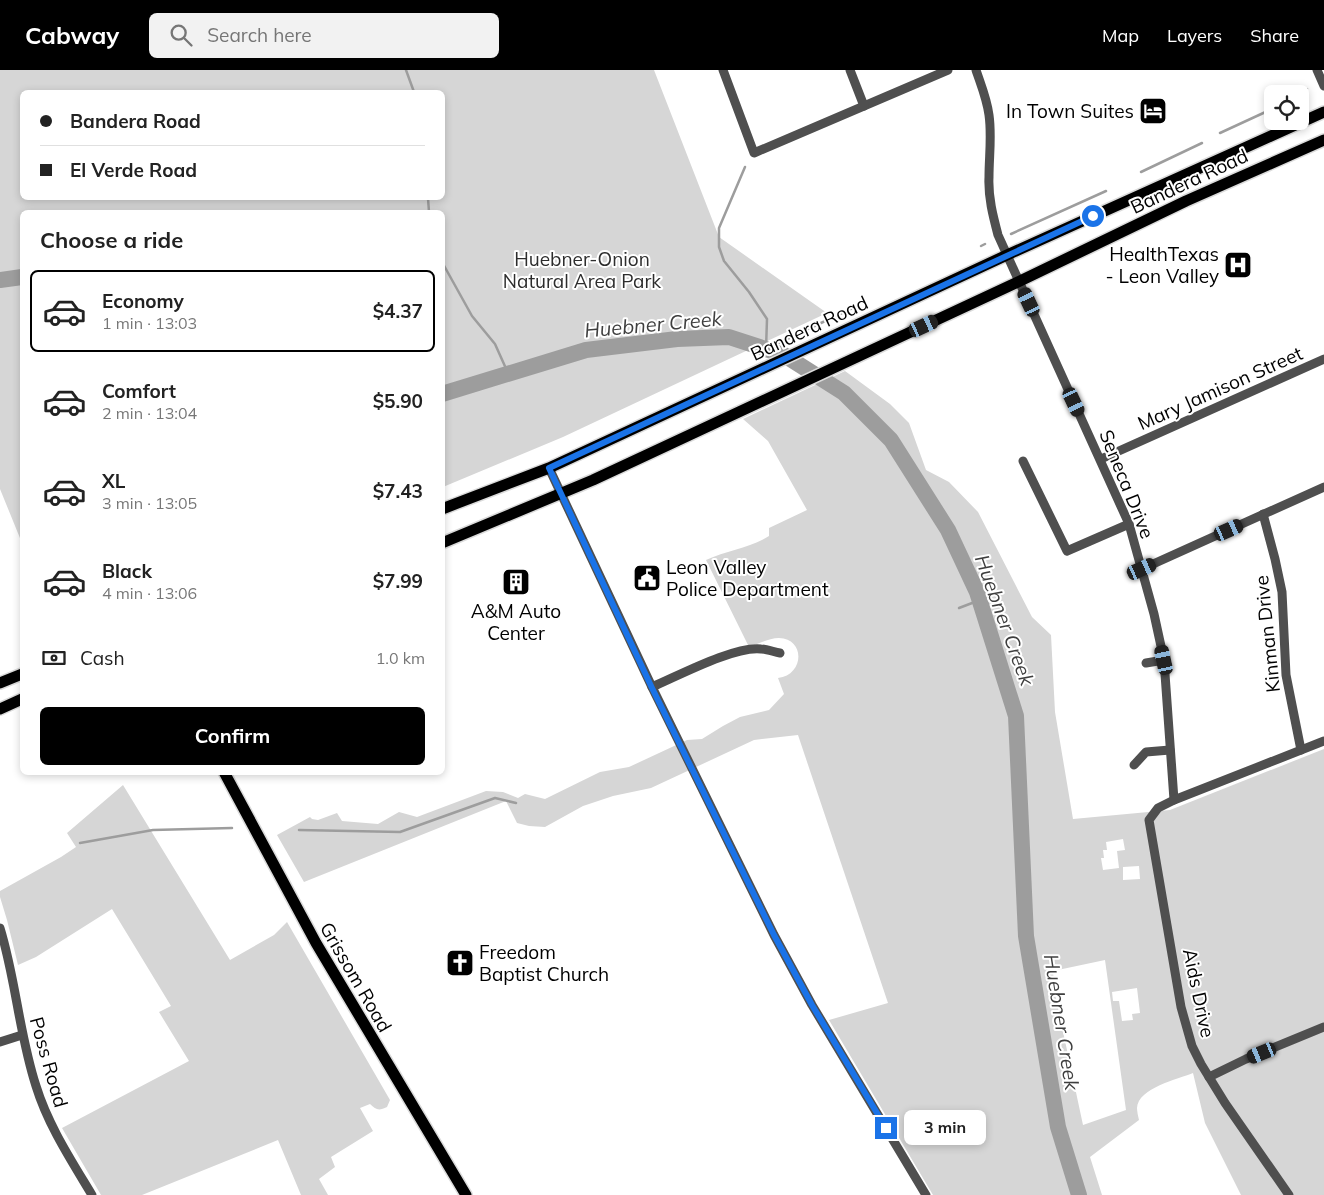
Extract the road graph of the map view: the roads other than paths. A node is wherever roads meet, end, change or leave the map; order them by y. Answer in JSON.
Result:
{"nodes":[{"id":1,"x":723,"y":70,"type":"edge"},
{"id":2,"x":850,"y":70,"type":"edge"},
{"id":3,"x":948,"y":70,"type":"edge"},
{"id":4,"x":976,"y":70,"type":"edge"},
{"id":5,"x":1317,"y":70,"type":"edge"},
{"id":6,"x":1324,"y":86,"type":"edge"},
{"id":7,"x":864,"y":106,"type":"junction"},
{"id":8,"x":1324,"y":112,"type":"edge"},
{"id":9,"x":1324,"y":140,"type":"edge"},
{"id":10,"x":1007,"y":255,"type":"junction"},
{"id":11,"x":1020,"y":281,"type":"junction"},
{"id":12,"x":1324,"y":359,"type":"edge"},
{"id":13,"x":1101,"y":459,"type":"junction"},
{"id":14,"x":1023,"y":461,"type":"dead end"},
{"id":15,"x":549,"y":468,"type":"junction"},
{"id":16,"x":1324,"y":487,"type":"edge"},
{"id":17,"x":561,"y":494,"type":"junction"},
{"id":18,"x":445,"y":508,"type":"edge"},
{"id":19,"x":1263,"y":514,"type":"junction"},
{"id":20,"x":1129,"y":524,"type":"junction"},
{"id":21,"x":445,"y":542,"type":"edge"},
{"id":22,"x":1142,"y":569,"type":"junction"},
{"id":23,"x":780,"y":653,"type":"dead end"},
{"id":24,"x":1164,"y":660,"type":"junction"},
{"id":25,"x":1146,"y":662,"type":"dead end"},
{"id":26,"x":20,"y":675,"type":"edge"},
{"id":27,"x":0,"y":683,"type":"edge"},
{"id":28,"x":652,"y":688,"type":"junction"},
{"id":29,"x":20,"y":701,"type":"edge"},
{"id":30,"x":0,"y":709,"type":"edge"},
{"id":31,"x":1324,"y":741,"type":"edge"},
{"id":32,"x":1170,"y":750,"type":"junction"},
{"id":33,"x":1301,"y":750,"type":"junction"},
{"id":34,"x":1134,"y":765,"type":"dead end"},
{"id":35,"x":226,"y":775,"type":"edge"},
{"id":36,"x":1174,"y":800,"type":"junction"},
{"id":37,"x":0,"y":928,"type":"edge"},
{"id":38,"x":1324,"y":1027,"type":"edge"},
{"id":39,"x":22,"y":1035,"type":"junction"},
{"id":40,"x":0,"y":1042,"type":"edge"},
{"id":41,"x":1209,"y":1077,"type":"junction"},
{"id":42,"x":464,"y":1194,"type":"edge"},
{"id":43,"x":92,"y":1195,"type":"edge"},
{"id":44,"x":926,"y":1195,"type":"edge"},
{"id":45,"x":1288,"y":1195,"type":"edge"}],
"edges":[{"from":1,"to":7,"type":"street"},
{"from":2,"to":7,"type":"street"},
{"from":3,"to":7,"type":"street"},
{"from":4,"to":10,"type":"street","name":"Seneca Drive"},
{"from":5,"to":6,"type":"street"},
{"from":8,"to":10,"type":"main road","name":"Bandera Road"},
{"from":9,"to":11,"type":"main road","name":"Bandera Road"},
{"from":10,"to":11,"type":"street","name":"Seneca Drive"},
{"from":10,"to":15,"type":"main road","name":"Bandera Road"},
{"from":11,"to":13,"type":"street","name":"Seneca Drive"},
{"from":11,"to":17,"type":"main road","name":"Bandera Road"},
{"from":12,"to":13,"type":"street","name":"Mary Jamison Street"},
{"from":13,"to":20,"type":"street","name":"Seneca Drive"},
{"from":14,"to":20,"type":"street"},
{"from":15,"to":17,"type":"street"},
{"from":15,"to":18,"type":"main road","name":"Bandera Road"},
{"from":16,"to":19,"type":"street"},
{"from":17,"to":21,"type":"main road","name":"Bandera Road"},
{"from":17,"to":28,"type":"street"},
{"from":19,"to":22,"type":"street"},
{"from":19,"to":33,"type":"street","name":"Kinman Drive"},
{"from":20,"to":22,"type":"street","name":"Seneca Drive"},
{"from":22,"to":24,"type":"street","name":"Seneca Drive"},
{"from":23,"to":28,"type":"street"},
{"from":24,"to":25,"type":"street"},
{"from":24,"to":32,"type":"street","name":"Seneca Drive"},
{"from":26,"to":27,"type":"main road"},
{"from":28,"to":44,"type":"street"},
{"from":29,"to":30,"type":"main road"},
{"from":31,"to":33,"type":"street"},
{"from":32,"to":34,"type":"street"},
{"from":32,"to":36,"type":"street","name":"Seneca Drive"},
{"from":33,"to":36,"type":"street"},
{"from":35,"to":42,"type":"main road","name":"Grissom Road"},
{"from":36,"to":41,"type":"street","name":"Aids Drive"},
{"from":37,"to":39,"type":"street","name":"Poss Road"},
{"from":38,"to":41,"type":"street"},
{"from":39,"to":40,"type":"street"},
{"from":39,"to":43,"type":"street","name":"Poss Road"},
{"from":41,"to":45,"type":"street","name":"Aids Drive"}]}
